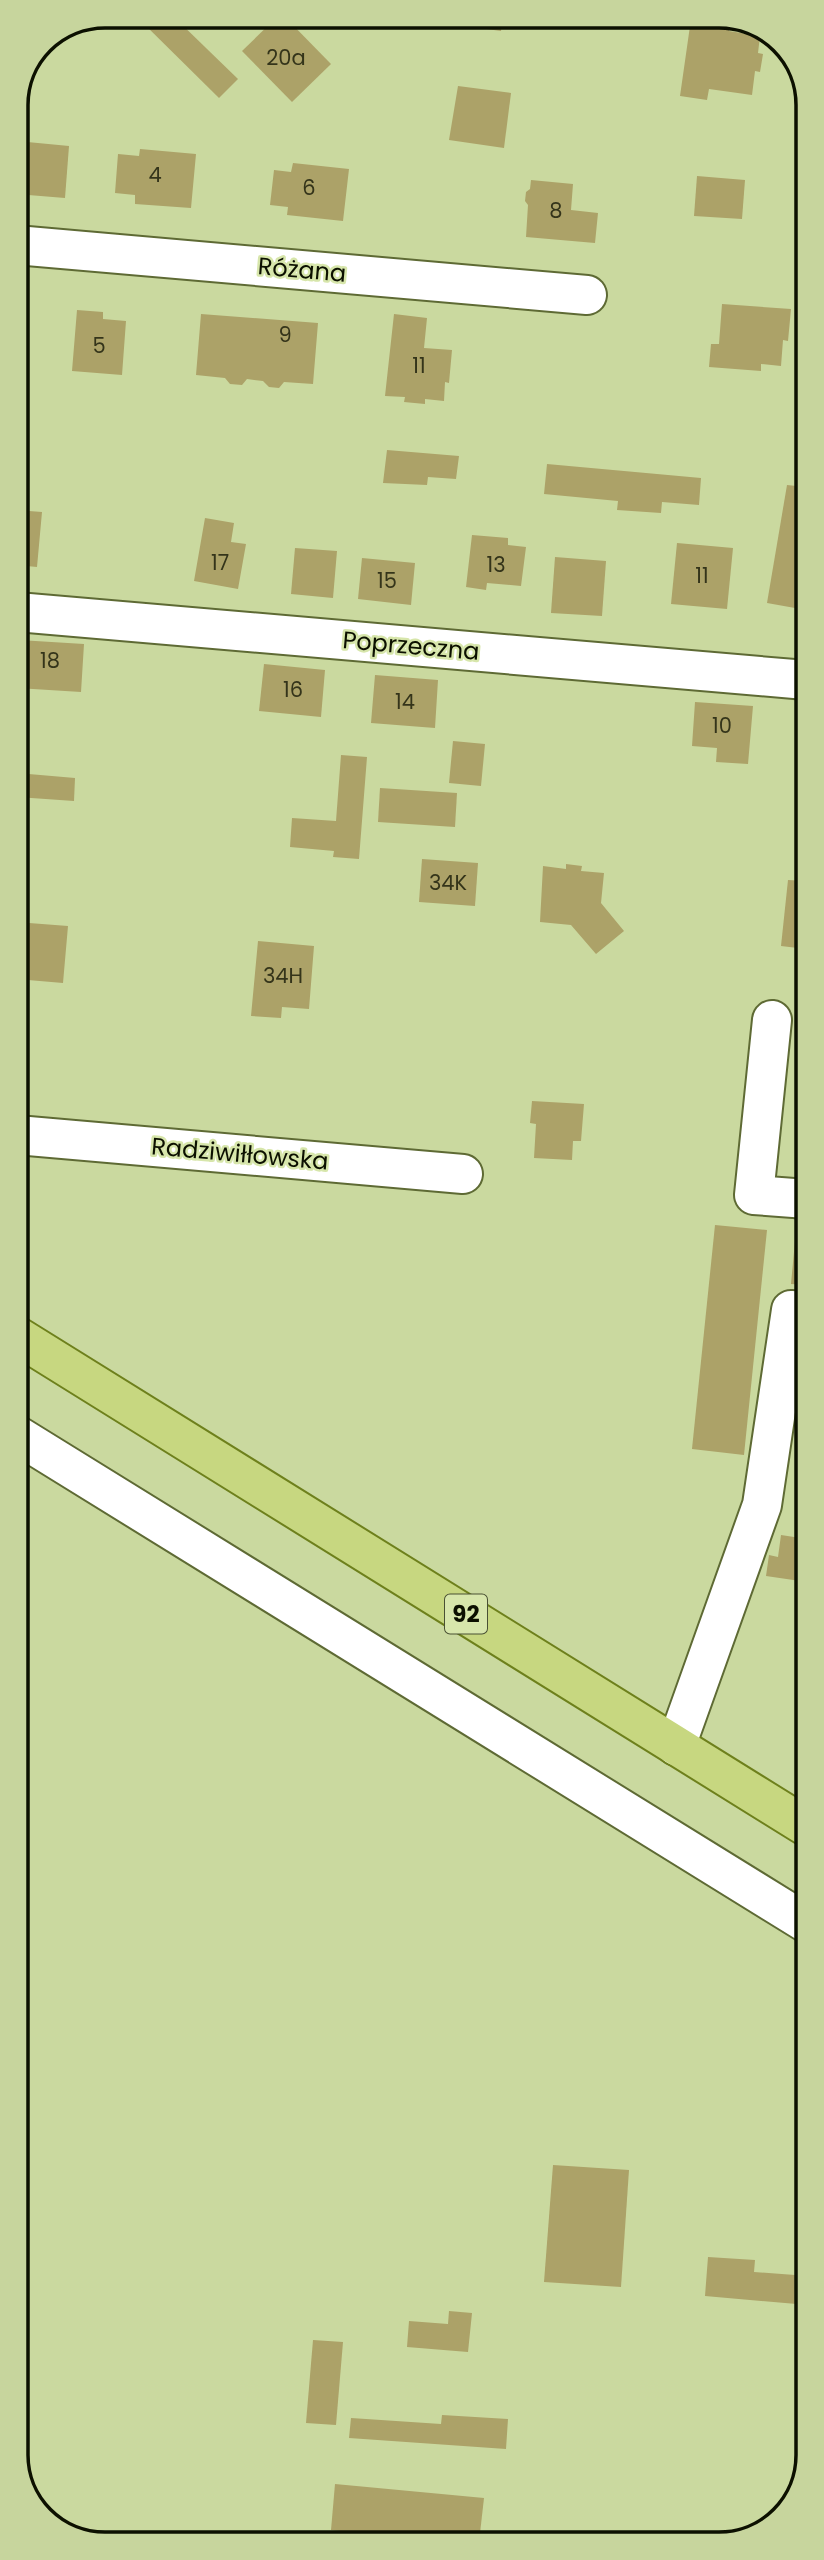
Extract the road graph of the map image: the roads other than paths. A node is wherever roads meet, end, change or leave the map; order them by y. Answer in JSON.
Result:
{"nodes":[{"id":1,"x":28,"y":246,"type":"edge"},
{"id":2,"x":587,"y":295,"type":"dead end"},
{"id":3,"x":28,"y":613,"type":"edge"},
{"id":4,"x":796,"y":679,"type":"edge"},
{"id":5,"x":772,"y":1020,"type":"dead end"},
{"id":6,"x":28,"y":1136,"type":"edge"},
{"id":7,"x":463,"y":1174,"type":"dead end"},
{"id":8,"x":796,"y":1198,"type":"edge"},
{"id":9,"x":796,"y":1310,"type":"edge"},
{"id":10,"x":28,"y":1343,"type":"edge"},
{"id":11,"x":28,"y":1441,"type":"edge"},
{"id":12,"x":676,"y":1746,"type":"junction"},
{"id":13,"x":796,"y":1820,"type":"edge"},
{"id":14,"x":796,"y":1917,"type":"edge"}],
"edges":[{"from":1,"to":2,"type":"street","name":"Różana"},
{"from":3,"to":4,"type":"street","name":"Poprzeczna"},
{"from":5,"to":8,"type":"street"},
{"from":6,"to":7,"type":"street","name":"Radziwiłłowska"},
{"from":9,"to":12,"type":"street"},
{"from":10,"to":12,"type":"main road","number":"92"},
{"from":11,"to":14,"type":"street"},
{"from":12,"to":13,"type":"main road","number":"92"}]}
